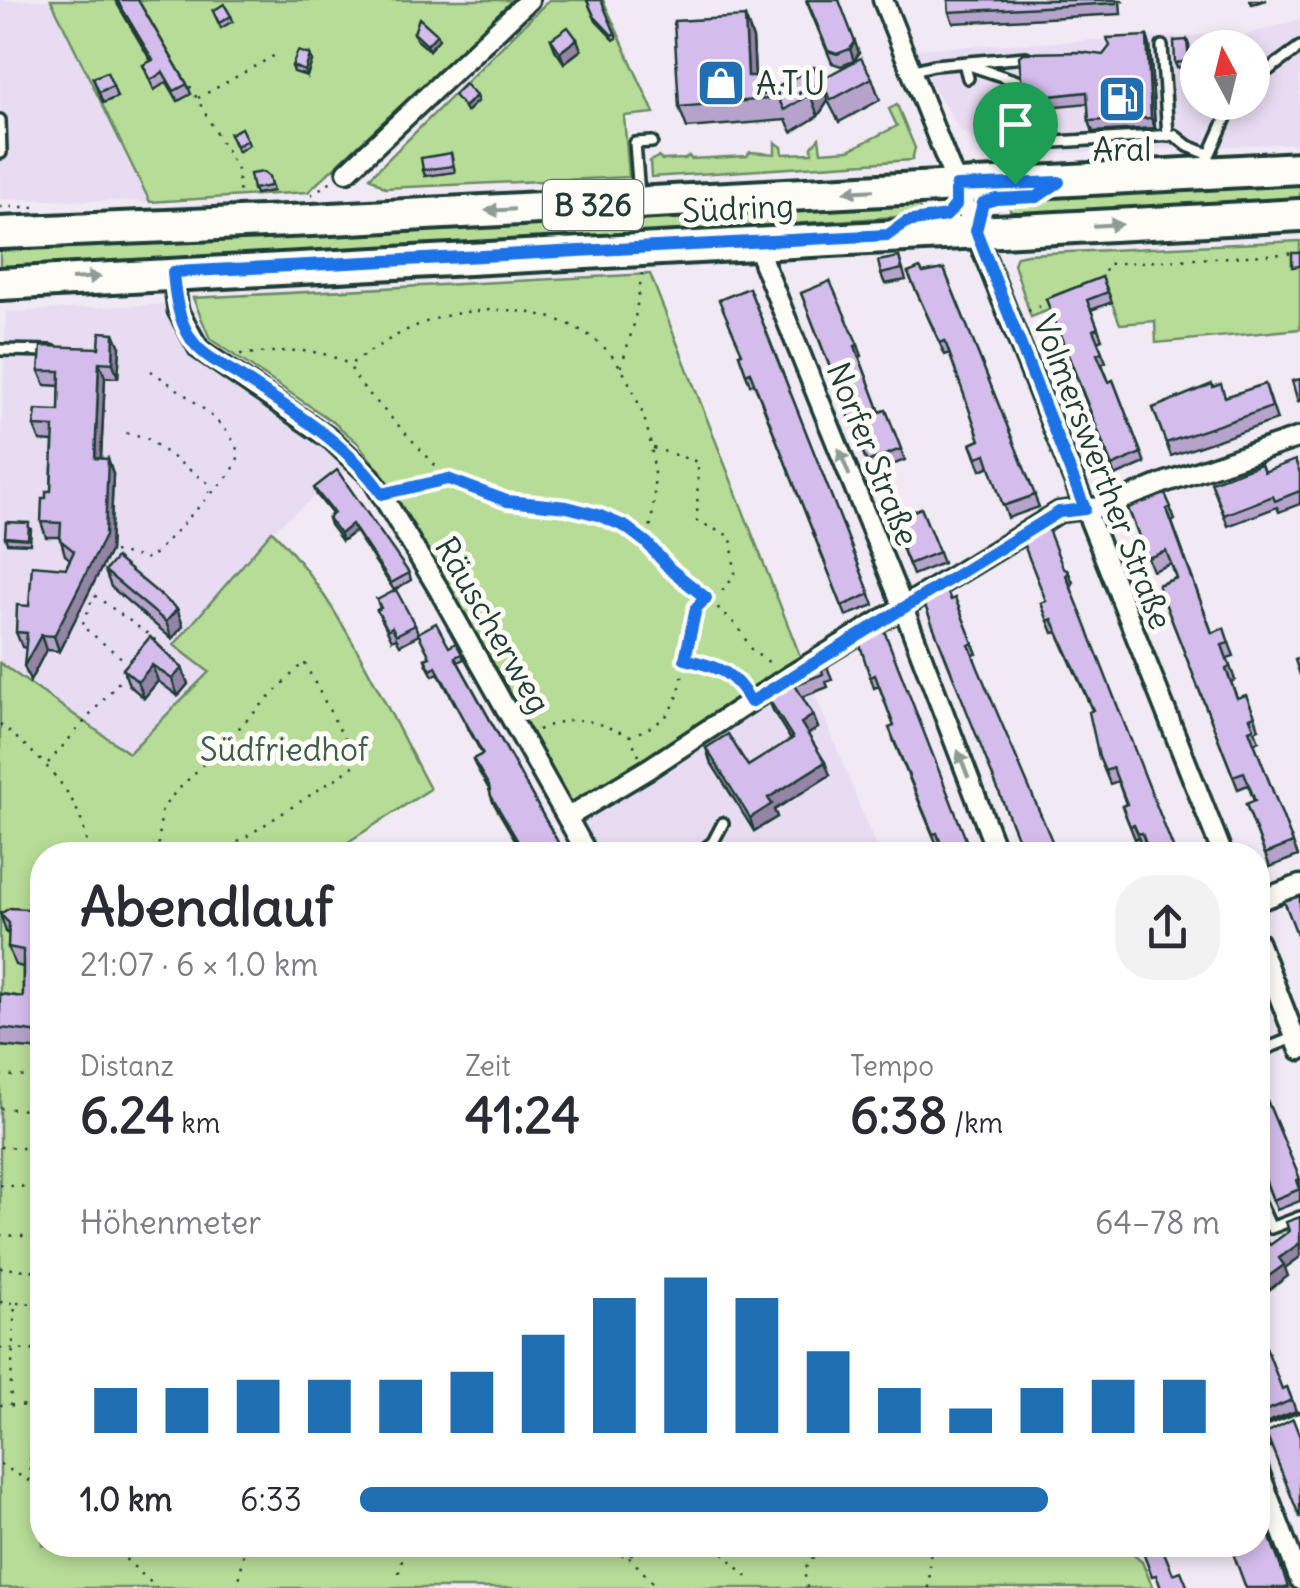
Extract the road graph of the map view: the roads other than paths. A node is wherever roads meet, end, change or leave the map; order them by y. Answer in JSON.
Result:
{"nodes":[{"id":1,"x":529,"y":0,"type":"edge"},
{"id":2,"x":882,"y":0,"type":"edge"},
{"id":3,"x":1300,"y":47,"type":"edge"},
{"id":4,"x":1151,"y":53,"type":"edge"},
{"id":5,"x":1029,"y":56,"type":"edge"},
{"id":6,"x":964,"y":63,"type":"junction"},
{"id":7,"x":1270,"y":69,"type":"edge"},
{"id":8,"x":910,"y":71,"type":"junction"},
{"id":9,"x":968,"y":78,"type":"dead end"},
{"id":10,"x":0,"y":120,"type":"edge"},
{"id":11,"x":1223,"y":120,"type":"edge"},
{"id":12,"x":989,"y":131,"type":"dead end"},
{"id":13,"x":1168,"y":136,"type":"junction"},
{"id":14,"x":652,"y":142,"type":"dead end"},
{"id":15,"x":1017,"y":143,"type":"junction"},
{"id":16,"x":1,"y":153,"type":"edge"},
{"id":17,"x":1208,"y":163,"type":"junction"},
{"id":18,"x":1300,"y":168,"type":"edge"},
{"id":19,"x":348,"y":172,"type":"road end"},
{"id":20,"x":1059,"y":182,"type":"junction"},
{"id":21,"x":1015,"y":184,"type":"junction"},
{"id":22,"x":956,"y":186,"type":"junction"},
{"id":23,"x":640,"y":203,"type":"junction"},
{"id":24,"x":1300,"y":215,"type":"edge"},
{"id":25,"x":976,"y":231,"type":"junction"},
{"id":26,"x":0,"y":234,"type":"edge"},
{"id":27,"x":888,"y":235,"type":"junction"},
{"id":28,"x":762,"y":242,"type":"junction"},
{"id":29,"x":173,"y":272,"type":"junction"},
{"id":30,"x":0,"y":284,"type":"edge"},
{"id":31,"x":0,"y":350,"type":"edge"},
{"id":32,"x":66,"y":351,"type":"edge"},
{"id":33,"x":1300,"y":437,"type":"edge"},
{"id":34,"x":1085,"y":509,"type":"junction"},
{"id":35,"x":903,"y":607,"type":"junction"},
{"id":36,"x":568,"y":817,"type":"junction"},
{"id":37,"x":724,"y":823,"type":"dead end"},
{"id":38,"x":581,"y":842,"type":"edge"},
{"id":39,"x":713,"y":842,"type":"edge"},
{"id":40,"x":993,"y":842,"type":"edge"},
{"id":41,"x":1218,"y":842,"type":"edge"},
{"id":42,"x":1300,"y":885,"type":"edge"},
{"id":43,"x":1270,"y":896,"type":"edge"},
{"id":44,"x":1270,"y":973,"type":"edge"},
{"id":45,"x":1297,"y":1043,"type":"edge"},
{"id":46,"x":1270,"y":1049,"type":"edge"},
{"id":47,"x":1300,"y":1217,"type":"edge"},
{"id":48,"x":1270,"y":1226,"type":"edge"},
{"id":49,"x":1300,"y":1423,"type":"edge"},
{"id":50,"x":1270,"y":1435,"type":"edge"},
{"id":51,"x":1270,"y":1501,"type":"edge"},
{"id":52,"x":1300,"y":1580,"type":"edge"}],
"edges":[{"from":1,"to":19,"type":"street"},
{"from":2,"to":8,"type":"street","name":"Volmerswerther Straße"},
{"from":3,"to":7,"type":"lane"},
{"from":4,"to":13,"type":"lane"},
{"from":5,"to":6,"type":"lane"},
{"from":6,"to":8,"type":"lane"},
{"from":6,"to":9,"type":"lane"},
{"from":6,"to":15,"type":"lane"},
{"from":8,"to":22,"type":"street","name":"Volmerswerther Straße"},
{"from":10,"to":16,"type":"lane"},
{"from":11,"to":17,"type":"lane"},
{"from":12,"to":15,"type":"lane"},
{"from":13,"to":15,"type":"lane"},
{"from":13,"to":17,"type":"lane"},
{"from":14,"to":23,"type":"lane"},
{"from":15,"to":21,"type":"lane"},
{"from":17,"to":18,"type":"main road","name":"Südring","number":"B 326"},
{"from":17,"to":20,"type":"main road","name":"Südring","number":"B 326"},
{"from":20,"to":21,"type":"main road","name":"Südring","number":"B 326"},
{"from":20,"to":25,"type":"main road","number":"B 326"},
{"from":21,"to":22,"type":"main road","name":"Südring","number":"B 326"},
{"from":22,"to":23,"type":"main road","name":"Südring","number":"B 326","one_way":true},
{"from":22,"to":25,"type":"street","name":"Volmerswerther Straße"},
{"from":22,"to":27,"type":"main road","number":"B 326"},
{"from":23,"to":26,"type":"main road","name":"Südring","number":"B 326","one_way":true},
{"from":25,"to":24,"type":"main road","name":"Südring","number":"B 326","one_way":true},
{"from":25,"to":27,"type":"main road","name":"Südring","number":"B 326"},
{"from":25,"to":34,"type":"street","name":"Volmerswerther Straße"},
{"from":27,"to":28,"type":"main road","name":"Südring","number":"B 326"},
{"from":28,"to":29,"type":"main road","name":"Südring","number":"B 326"},
{"from":35,"to":28,"type":"street","name":"Norfer Straße","one_way":true},
{"from":30,"to":29,"type":"main road","name":"Südring","number":"B 326","one_way":true},
{"from":29,"to":36,"type":"street","name":"Räuscherweg"},
{"from":31,"to":32,"type":"lane"},
{"from":33,"to":34,"type":"street"},
{"from":34,"to":35,"type":"street"},
{"from":34,"to":41,"type":"street","name":"Volmerswerther Straße"},
{"from":35,"to":36,"type":"street"},
{"from":40,"to":35,"type":"street","name":"Norfer Straße","one_way":true},
{"from":36,"to":38,"type":"street","name":"Räuscherweg"},
{"from":37,"to":39,"type":"lane"},
{"from":42,"to":43,"type":"street"},
{"from":44,"to":45,"type":"street"},
{"from":45,"to":46,"type":"lane"},
{"from":47,"to":48,"type":"lane"},
{"from":49,"to":50,"type":"street"},
{"from":51,"to":52,"type":"street"}]}
